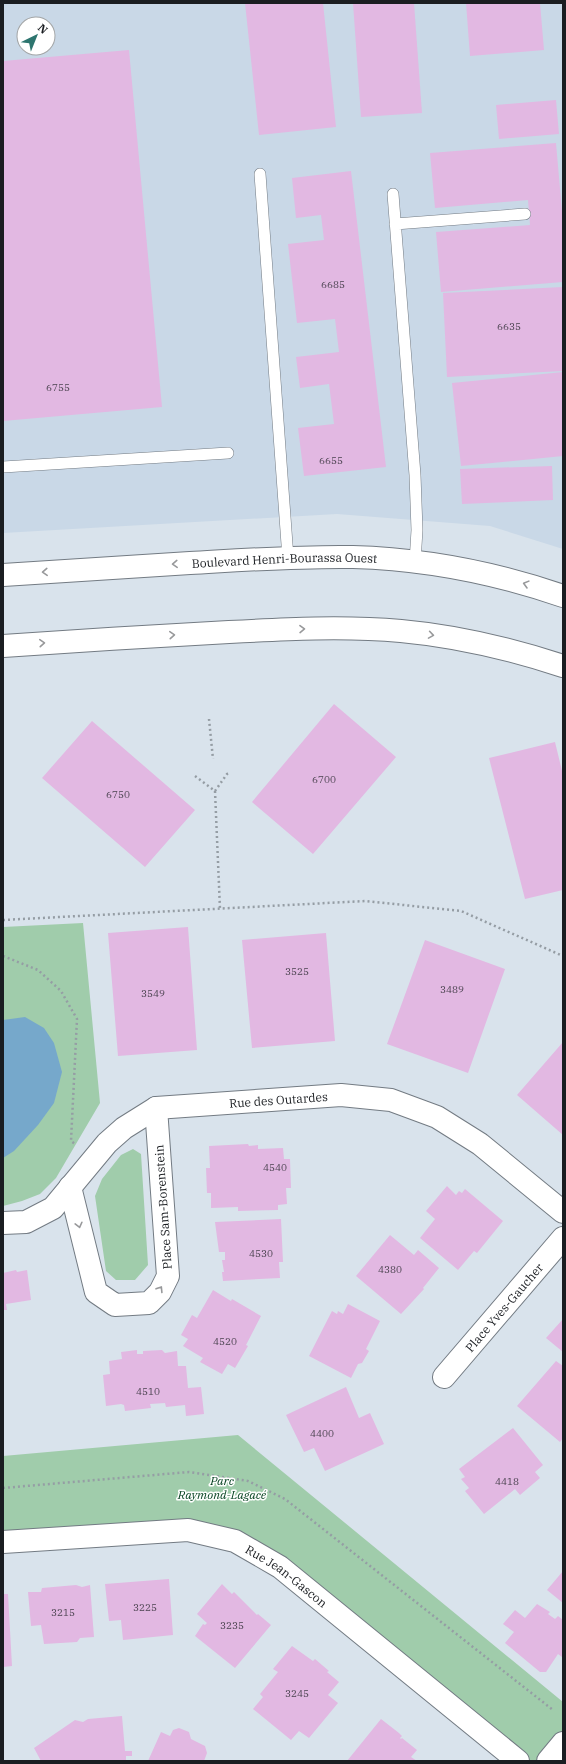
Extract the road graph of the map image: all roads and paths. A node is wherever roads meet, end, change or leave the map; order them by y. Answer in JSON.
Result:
{"nodes":[{"id":1,"x":260,"y":174,"type":"dead end"},
{"id":2,"x":393,"y":194,"type":"dead end"},
{"id":3,"x":525,"y":214,"type":"dead end"},
{"id":4,"x":395,"y":224,"type":"junction"},
{"id":5,"x":228,"y":453,"type":"dead end"},
{"id":6,"x":3,"y":467,"type":"edge"},
{"id":7,"x":288,"y":558,"type":"junction"},
{"id":8,"x":415,"y":562,"type":"junction"},
{"id":9,"x":3,"y":574,"type":"edge"},
{"id":10,"x":563,"y":596,"type":"edge"},
{"id":11,"x":3,"y":646,"type":"edge"},
{"id":12,"x":563,"y":666,"type":"edge"},
{"id":13,"x":209,"y":719,"type":"dead end"},
{"id":14,"x":213,"y":760,"type":"dead end"},
{"id":15,"x":231,"y":773,"type":"dead end"},
{"id":16,"x":195,"y":776,"type":"dead end"},
{"id":17,"x":215,"y":791,"type":"junction"},
{"id":18,"x":220,"y":909,"type":"junction"},
{"id":19,"x":3,"y":920,"type":"edge"},
{"id":20,"x":563,"y":956,"type":"edge"},
{"id":21,"x":4,"y":957,"type":"edge"},
{"id":22,"x":156,"y":1108,"type":"junction"},
{"id":23,"x":92,"y":1160,"type":"junction"},
{"id":24,"x":70,"y":1187,"type":"junction"},
{"id":25,"x":563,"y":1212,"type":"edge"},
{"id":26,"x":3,"y":1223,"type":"edge"},
{"id":27,"x":563,"y":1238,"type":"edge"},
{"id":28,"x":444,"y":1377,"type":"dead end"},
{"id":29,"x":3,"y":1542,"type":"edge"},
{"id":30,"x":563,"y":1743,"type":"edge"},
{"id":31,"x":518,"y":1761,"type":"edge"},
{"id":32,"x":548,"y":1761,"type":"edge"}],
"edges":[{"from":1,"to":7,"type":"lane"},
{"from":2,"to":4,"type":"lane"},
{"from":3,"to":4,"type":"lane"},
{"from":4,"to":8,"type":"lane"},
{"from":5,"to":6,"type":"lane"},
{"from":7,"to":8,"type":"street","name":"Boulevard Henri-Bourassa Ouest"},
{"from":7,"to":9,"type":"street","name":"Boulevard Henri-Bourassa Ouest","one_way":true},
{"from":10,"to":8,"type":"street","name":"Boulevard Henri-Bourassa Ouest","one_way":true},
{"from":11,"to":12,"type":"street","one_way":true},
{"from":13,"to":14,"type":"path"},
{"from":15,"to":17,"type":"path"},
{"from":16,"to":17,"type":"path"},
{"from":17,"to":18,"type":"path"},
{"from":18,"to":19,"type":"path"},
{"from":18,"to":20,"type":"path"},
{"from":21,"to":23,"type":"path"},
{"from":22,"to":23,"type":"street","name":"Rue des Outardes"},
{"from":24,"to":22,"type":"street","name":"Place Sam-Borenstein","one_way":true},
{"from":22,"to":25,"type":"street","name":"Rue des Outardes"},
{"from":23,"to":24,"type":"street","name":"Rue des Outardes"},
{"from":24,"to":26,"type":"street","name":"Rue des Outardes"},
{"from":27,"to":28,"type":"street","name":"Place Yves-Gaucher"},
{"from":29,"to":31,"type":"street","name":"Rue Jean-Gascon"},
{"from":30,"to":32,"type":"street"}]}
